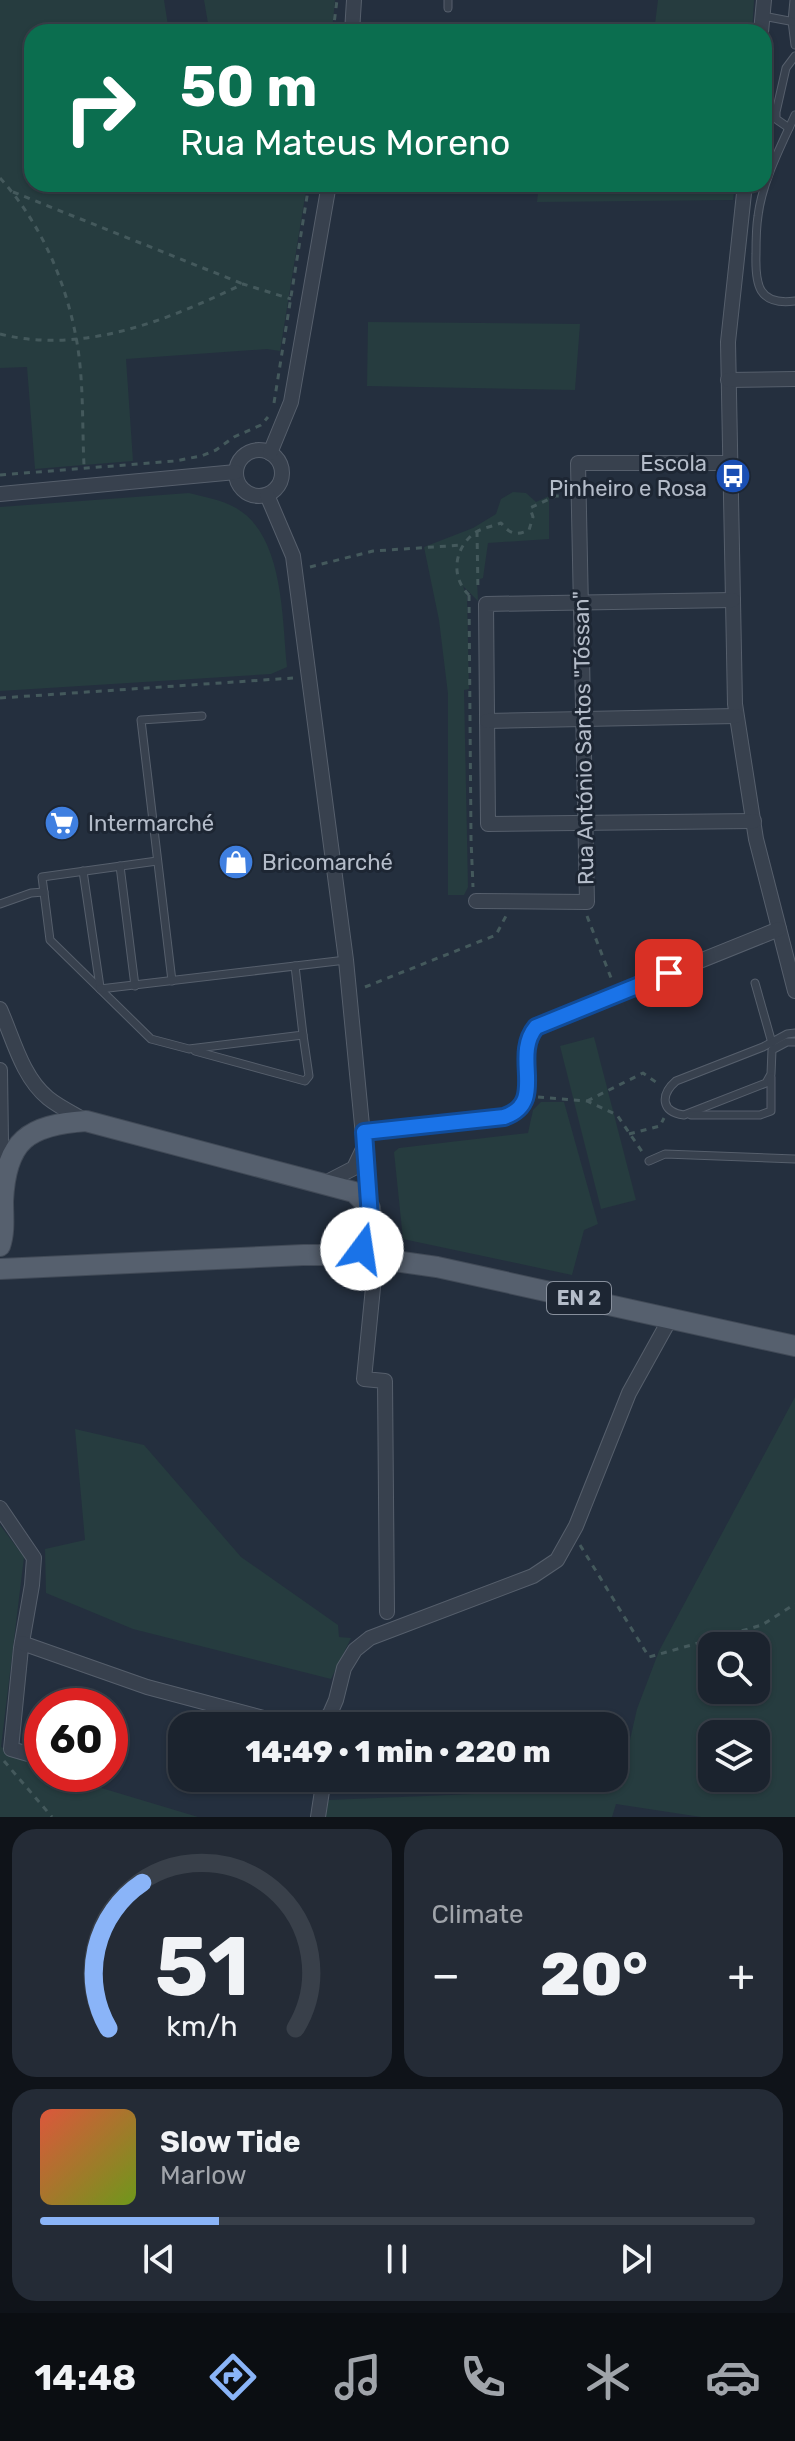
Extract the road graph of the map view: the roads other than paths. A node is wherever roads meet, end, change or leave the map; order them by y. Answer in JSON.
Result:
{"nodes":[{"id":1,"x":354,"y":0,"type":"edge"},
{"id":2,"x":764,"y":0,"type":"edge"},
{"id":3,"x":794,"y":0,"type":"edge"},
{"id":4,"x":763,"y":16,"type":"junction"},
{"id":5,"x":793,"y":22,"type":"edge"},
{"id":6,"x":352,"y":24,"type":"edge"},
{"id":7,"x":762,"y":24,"type":"edge"},
{"id":8,"x":795,"y":45,"type":"edge"},
{"id":9,"x":795,"y":56,"type":"edge"},
{"id":10,"x":795,"y":115,"type":"edge"},
{"id":11,"x":789,"y":128,"type":"junction"},
{"id":12,"x":772,"y":173,"type":"edge"},
{"id":13,"x":328,"y":192,"type":"edge"},
{"id":14,"x":744,"y":192,"type":"edge"},
{"id":15,"x":765,"y":192,"type":"edge"},
{"id":16,"x":795,"y":301,"type":"edge"},
{"id":17,"x":795,"y":379,"type":"edge"},
{"id":18,"x":728,"y":380,"type":"junction"},
{"id":19,"x":270,"y":453,"type":"junction"},
{"id":20,"x":730,"y":463,"type":"junction"},
{"id":21,"x":236,"y":472,"type":"junction"},
{"id":22,"x":0,"y":494,"type":"edge"},
{"id":23,"x":267,"y":495,"type":"junction"},
{"id":24,"x":733,"y":600,"type":"junction"},
{"id":25,"x":580,"y":602,"type":"junction"},
{"id":26,"x":202,"y":716,"type":"dead end"},
{"id":27,"x":736,"y":716,"type":"junction"},
{"id":28,"x":583,"y":719,"type":"junction"},
{"id":29,"x":487,"y":721,"type":"junction"},
{"id":30,"x":754,"y":821,"type":"junction"},
{"id":31,"x":584,"y":823,"type":"junction"},
{"id":32,"x":157,"y":861,"type":"junction"},
{"id":33,"x":120,"y":866,"type":"junction"},
{"id":34,"x":83,"y":871,"type":"junction"},
{"id":35,"x":44,"y":892,"type":"junction"},
{"id":36,"x":476,"y":901,"type":"road end"},
{"id":37,"x":0,"y":904,"type":"edge"},
{"id":38,"x":779,"y":929,"type":"junction"},
{"id":39,"x":790,"y":948,"type":"edge"},
{"id":40,"x":346,"y":960,"type":"junction"},
{"id":41,"x":295,"y":966,"type":"junction"},
{"id":42,"x":172,"y":981,"type":"junction"},
{"id":43,"x":755,"y":983,"type":"dead end"},
{"id":44,"x":135,"y":986,"type":"junction"},
{"id":45,"x":100,"y":989,"type":"junction"},
{"id":46,"x":795,"y":991,"type":"edge"},
{"id":47,"x":0,"y":1009,"type":"edge"},
{"id":48,"x":795,"y":1033,"type":"edge"},
{"id":49,"x":303,"y":1035,"type":"junction"},
{"id":50,"x":795,"y":1042,"type":"edge"},
{"id":51,"x":772,"y":1046,"type":"junction"},
{"id":52,"x":189,"y":1049,"type":"junction"},
{"id":53,"x":0,"y":1070,"type":"edge"},
{"id":54,"x":771,"y":1074,"type":"junction"},
{"id":55,"x":684,"y":1115,"type":"junction"},
{"id":56,"x":86,"y":1121,"type":"junction"},
{"id":57,"x":364,"y":1138,"type":"junction"},
{"id":58,"x":795,"y":1159,"type":"edge"},
{"id":59,"x":649,"y":1161,"type":"road end"},
{"id":60,"x":5,"y":1176,"type":"junction"},
{"id":61,"x":325,"y":1183,"type":"junction"},
{"id":62,"x":370,"y":1212,"type":"junction"},
{"id":63,"x":1,"y":1243,"type":"edge"},
{"id":64,"x":352,"y":1255,"type":"junction"},
{"id":65,"x":376,"y":1257,"type":"junction"},
{"id":66,"x":402,"y":1261,"type":"junction"},
{"id":67,"x":28,"y":1268,"type":"junction"},
{"id":68,"x":0,"y":1269,"type":"edge"},
{"id":69,"x":670,"y":1319,"type":"junction"},
{"id":70,"x":795,"y":1346,"type":"edge"},
{"id":71,"x":0,"y":1508,"type":"edge"},
{"id":72,"x":387,"y":1612,"type":"dead end"},
{"id":73,"x":22,"y":1643,"type":"junction"},
{"id":74,"x":336,"y":1700,"type":"junction"},
{"id":75,"x":334,"y":1712,"type":"edge"},
{"id":76,"x":24,"y":1753,"type":"edge"},
{"id":77,"x":322,"y":1792,"type":"edge"},
{"id":78,"x":318,"y":1817,"type":"edge"}],
"edges":[{"from":1,"to":6,"type":"street"},
{"from":2,"to":4,"type":"street"},
{"from":3,"to":5,"type":"lane"},
{"from":4,"to":5,"type":"lane"},
{"from":4,"to":7,"type":"street"},
{"from":5,"to":8,"type":"lane"},
{"from":9,"to":11,"type":"lane"},
{"from":10,"to":11,"type":"lane"},
{"from":11,"to":12,"type":"lane"},
{"from":13,"to":19,"type":"street"},
{"from":14,"to":18,"type":"street"},
{"from":15,"to":16,"type":"lane"},
{"from":17,"to":18,"type":"street"},
{"from":18,"to":20,"type":"street"},
{"from":19,"to":21,"type":"street"},
{"from":19,"to":23,"type":"street"},
{"from":20,"to":24,"type":"street"},
{"from":20,"to":25,"type":"street","name":"Rua António Santos \"Tóssan\""},
{"from":21,"to":22,"type":"street"},
{"from":21,"to":23,"type":"street"},
{"from":23,"to":40,"type":"street"},
{"from":24,"to":25,"type":"street"},
{"from":24,"to":27,"type":"street"},
{"from":25,"to":28,"type":"street","name":"Rua António Santos \"Tóssan\""},
{"from":25,"to":29,"type":"street"},
{"from":26,"to":32,"type":"lane"},
{"from":27,"to":28,"type":"street"},
{"from":27,"to":30,"type":"street"},
{"from":28,"to":29,"type":"street"},
{"from":28,"to":31,"type":"street","name":"Rua António Santos \"Tóssan\""},
{"from":29,"to":31,"type":"street"},
{"from":30,"to":31,"type":"street"},
{"from":30,"to":38,"type":"street"},
{"from":31,"to":36,"type":"street","name":"Rua António Santos \"Tóssan\""},
{"from":32,"to":33,"type":"lane"},
{"from":32,"to":42,"type":"lane"},
{"from":33,"to":34,"type":"lane"},
{"from":33,"to":44,"type":"lane"},
{"from":34,"to":35,"type":"lane"},
{"from":34,"to":45,"type":"lane"},
{"from":35,"to":37,"type":"lane"},
{"from":35,"to":45,"type":"lane"},
{"from":38,"to":39,"type":"street"},
{"from":38,"to":57,"type":"street"},
{"from":39,"to":46,"type":"street"},
{"from":40,"to":41,"type":"lane"},
{"from":40,"to":57,"type":"street"},
{"from":41,"to":42,"type":"lane"},
{"from":41,"to":49,"type":"lane"},
{"from":42,"to":44,"type":"lane"},
{"from":43,"to":51,"type":"lane"},
{"from":44,"to":45,"type":"lane"},
{"from":45,"to":52,"type":"lane"},
{"from":47,"to":56,"type":"street"},
{"from":48,"to":51,"type":"lane"},
{"from":49,"to":52,"type":"lane"},
{"from":49,"to":52,"type":"lane"},
{"from":50,"to":51,"type":"lane"},
{"from":51,"to":54,"type":"lane"},
{"from":51,"to":55,"type":"lane"},
{"from":53,"to":60,"type":"street"},
{"from":54,"to":55,"type":"lane"},
{"from":54,"to":55,"type":"lane"},
{"from":56,"to":60,"type":"main road"},
{"from":56,"to":61,"type":"main road"},
{"from":57,"to":61,"type":"street"},
{"from":57,"to":62,"type":"street"},
{"from":58,"to":59,"type":"lane"},
{"from":60,"to":63,"type":"main road"},
{"from":61,"to":62,"type":"main road"},
{"from":62,"to":64,"type":"main road"},
{"from":62,"to":66,"type":"main road"},
{"from":63,"to":67,"type":"main road"},
{"from":64,"to":65,"type":"main road","number":"EN 2"},
{"from":64,"to":67,"type":"main road","number":"EN 2"},
{"from":65,"to":66,"type":"main road","number":"EN 2"},
{"from":65,"to":72,"type":"street"},
{"from":66,"to":69,"type":"main road","number":"EN 2"},
{"from":67,"to":68,"type":"main road","number":"EN 2"},
{"from":69,"to":70,"type":"main road","number":"EN 2"},
{"from":69,"to":74,"type":"street"},
{"from":71,"to":73,"type":"street"},
{"from":73,"to":74,"type":"street"},
{"from":73,"to":76,"type":"street"},
{"from":74,"to":75,"type":"street"},
{"from":77,"to":78,"type":"street"}]}
